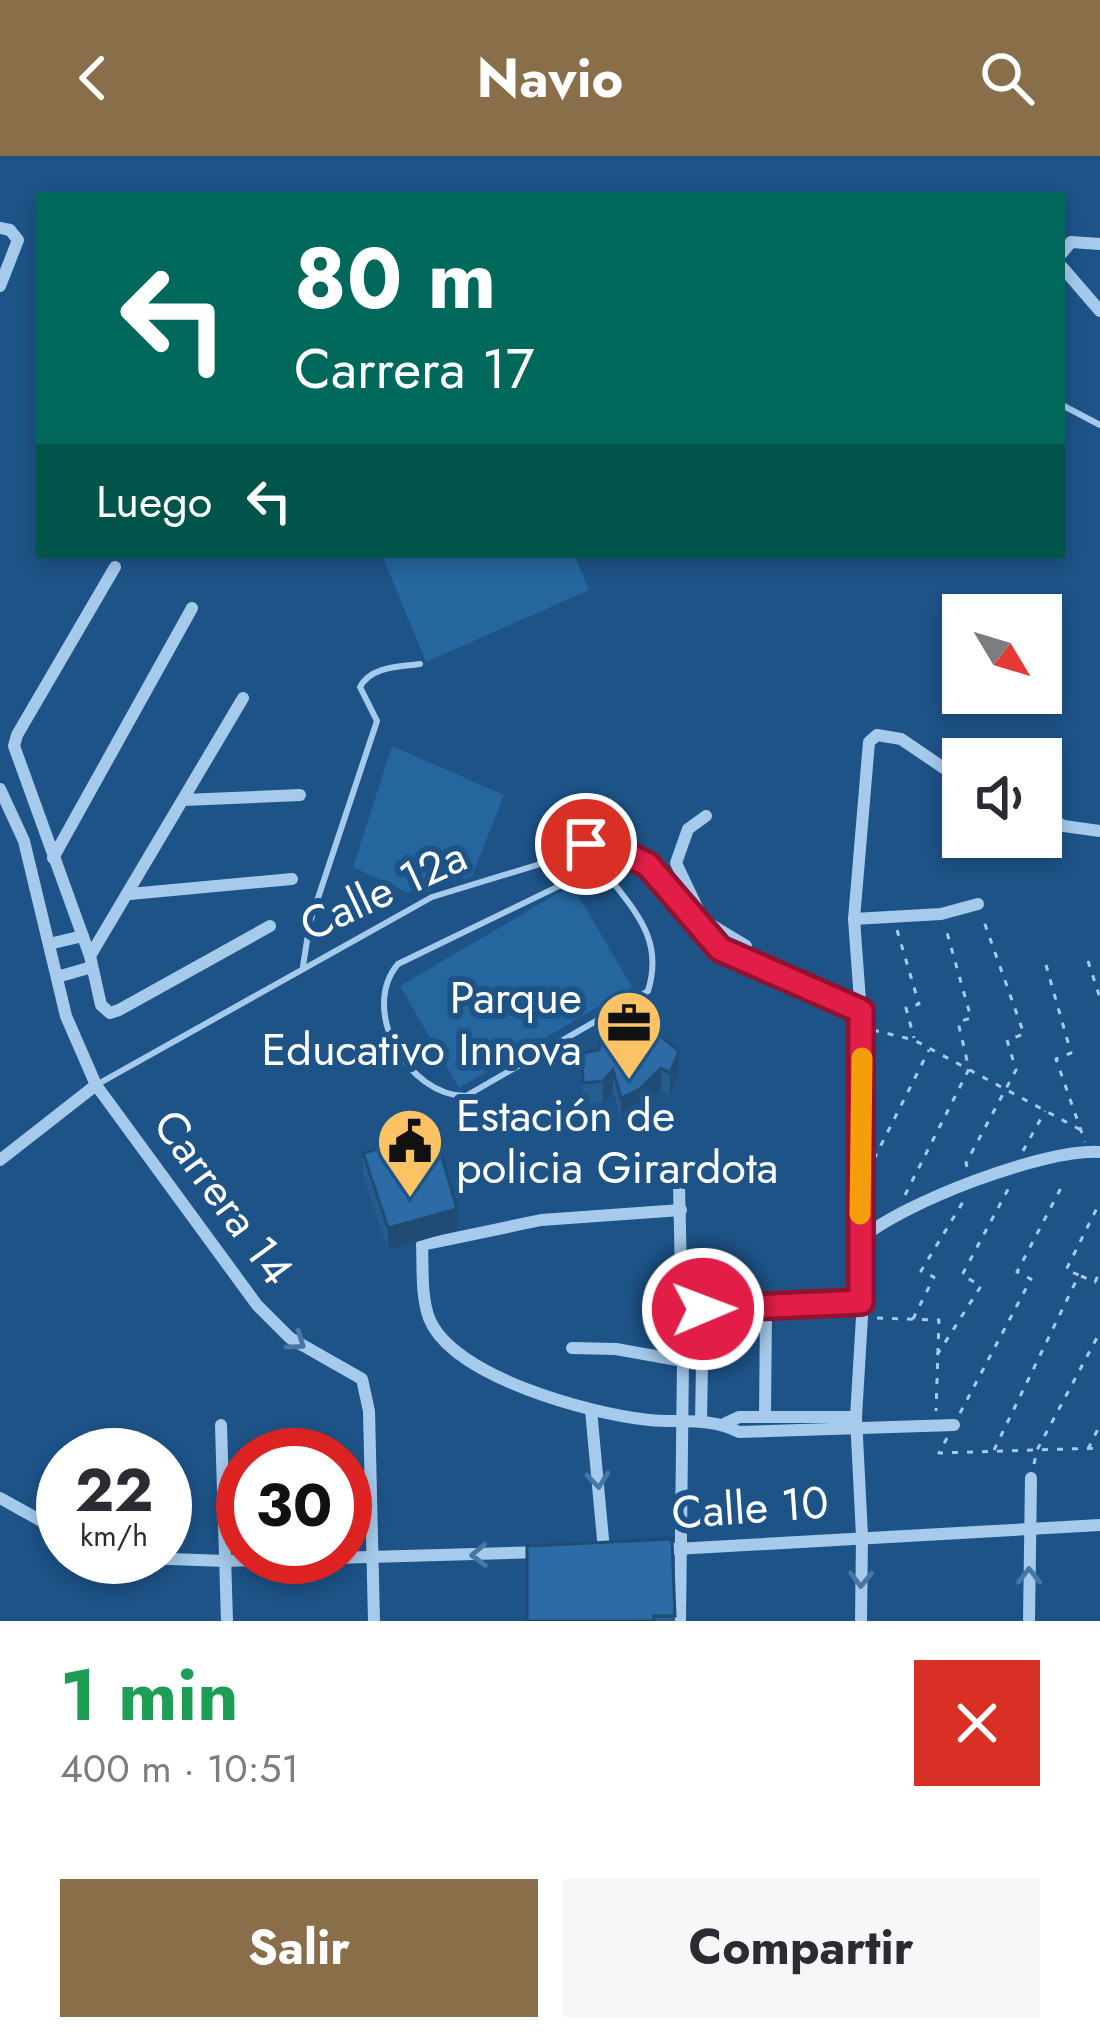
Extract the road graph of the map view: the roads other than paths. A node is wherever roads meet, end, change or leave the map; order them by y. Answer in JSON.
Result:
{"nodes":[{"id":1,"x":0,"y":228,"type":"edge"},
{"id":2,"x":1100,"y":244,"type":"edge"},
{"id":3,"x":1065,"y":249,"type":"edge"},
{"id":4,"x":1065,"y":270,"type":"edge"},
{"id":5,"x":0,"y":286,"type":"edge"},
{"id":6,"x":1100,"y":311,"type":"edge"},
{"id":7,"x":1065,"y":407,"type":"edge"},
{"id":8,"x":1100,"y":425,"type":"edge"},
{"id":9,"x":115,"y":567,"type":"dead end"},
{"id":10,"x":192,"y":608,"type":"dead end"},
{"id":11,"x":420,"y":664,"type":"dead end"},
{"id":12,"x":244,"y":698,"type":"dead end"},
{"id":13,"x":942,"y":767,"type":"edge"},
{"id":14,"x":0,"y":789,"type":"edge"},
{"id":15,"x":300,"y":795,"type":"dead end"},
{"id":16,"x":184,"y":800,"type":"junction"},
{"id":17,"x":706,"y":816,"type":"dead end"},
{"id":18,"x":1062,"y":825,"type":"edge"},
{"id":19,"x":1100,"y":831,"type":"edge"},
{"id":20,"x":616,"y":849,"type":"junction"},
{"id":21,"x":53,"y":857,"type":"junction"},
{"id":22,"x":292,"y":879,"type":"dead end"},
{"id":23,"x":615,"y":885,"type":"junction"},
{"id":24,"x":130,"y":894,"type":"junction"},
{"id":25,"x":978,"y":904,"type":"road end"},
{"id":26,"x":854,"y":919,"type":"junction"},
{"id":27,"x":270,"y":926,"type":"dead end"},
{"id":28,"x":83,"y":936,"type":"junction"},
{"id":29,"x":49,"y":944,"type":"junction"},
{"id":30,"x":745,"y":949,"type":"junction"},
{"id":31,"x":91,"y":961,"type":"junction"},
{"id":32,"x":303,"y":966,"type":"junction"},
{"id":33,"x":57,"y":977,"type":"junction"},
{"id":34,"x":861,"y":1011,"type":"junction"},
{"id":35,"x":97,"y":1085,"type":"junction"},
{"id":36,"x":1094,"y":1152,"type":"edge"},
{"id":37,"x":0,"y":1160,"type":"edge"},
{"id":38,"x":679,"y":1186,"type":"dead end"},
{"id":39,"x":681,"y":1210,"type":"junction"},
{"id":40,"x":860,"y":1239,"type":"junction"},
{"id":41,"x":861,"y":1302,"type":"junction"},
{"id":42,"x":766,"y":1307,"type":"junction"},
{"id":43,"x":703,"y":1309,"type":"junction"},
{"id":44,"x":682,"y":1310,"type":"junction"},
{"id":45,"x":572,"y":1348,"type":"dead end"},
{"id":46,"x":683,"y":1361,"type":"junction"},
{"id":47,"x":591,"y":1410,"type":"junction"},
{"id":48,"x":765,"y":1417,"type":"junction"},
{"id":49,"x":701,"y":1421,"type":"junction"},
{"id":50,"x":856,"y":1422,"type":"junction"},
{"id":51,"x":221,"y":1424,"type":"dead end"},
{"id":52,"x":682,"y":1424,"type":"junction"},
{"id":53,"x":724,"y":1424,"type":"junction"},
{"id":54,"x":954,"y":1425,"type":"road end"},
{"id":55,"x":221,"y":1428,"type":"edge"},
{"id":56,"x":369,"y":1428,"type":"edge"},
{"id":57,"x":1030,"y":1478,"type":"road end"},
{"id":58,"x":0,"y":1498,"type":"edge"},
{"id":59,"x":36,"y":1518,"type":"edge"},
{"id":60,"x":1100,"y":1526,"type":"edge"},
{"id":61,"x":1029,"y":1530,"type":"junction"},
{"id":62,"x":862,"y":1536,"type":"junction"},
{"id":63,"x":604,"y":1550,"type":"junction"},
{"id":64,"x":623,"y":1550,"type":"edge"},
{"id":65,"x":642,"y":1550,"type":"edge"},
{"id":66,"x":680,"y":1550,"type":"junction"},
{"id":67,"x":581,"y":1551,"type":"edge"},
{"id":68,"x":558,"y":1552,"type":"edge"},
{"id":69,"x":372,"y":1559,"type":"joint"},
{"id":70,"x":226,"y":1584,"type":"edge"},
{"id":71,"x":227,"y":1621,"type":"edge"},
{"id":72,"x":374,"y":1621,"type":"edge"},
{"id":73,"x":680,"y":1621,"type":"edge"},
{"id":74,"x":861,"y":1621,"type":"edge"},
{"id":75,"x":1029,"y":1621,"type":"edge"}],
"edges":[{"from":1,"to":5,"type":"street"},
{"from":2,"to":3,"type":"street"},
{"from":4,"to":6,"type":"street"},
{"from":7,"to":8,"type":"lane"},
{"from":9,"to":21,"type":"street"},
{"from":10,"to":21,"type":"street"},
{"from":11,"to":32,"type":"lane"},
{"from":12,"to":16,"type":"street"},
{"from":13,"to":26,"type":"street"},
{"from":14,"to":29,"type":"street","name":"Carrera 14"},
{"from":15,"to":16,"type":"street"},
{"from":16,"to":24,"type":"street"},
{"from":17,"to":30,"type":"street"},
{"from":18,"to":19,"type":"street"},
{"from":20,"to":23,"type":"lane"},
{"from":20,"to":30,"type":"lane"},
{"from":20,"to":32,"type":"lane","name":"Calle 12a"},
{"from":21,"to":28,"type":"street"},
{"from":22,"to":24,"type":"street"},
{"from":23,"to":23,"type":"lane"},
{"from":24,"to":31,"type":"street"},
{"from":25,"to":26,"type":"street"},
{"from":26,"to":34,"type":"street"},
{"from":27,"to":31,"type":"street"},
{"from":28,"to":29,"type":"street"},
{"from":28,"to":31,"type":"street"},
{"from":29,"to":33,"type":"street","name":"Carrera 14"},
{"from":30,"to":34,"type":"lane"},
{"from":31,"to":33,"type":"street"},
{"from":32,"to":35,"type":"lane","name":"Calle 12a"},
{"from":33,"to":35,"type":"street","name":"Carrera 14"},
{"from":34,"to":40,"type":"street"},
{"from":35,"to":37,"type":"street","name":"Calle 12a"},
{"from":35,"to":56,"type":"street","name":"Carrera 14","one_way":true},
{"from":36,"to":40,"type":"street"},
{"from":38,"to":39,"type":"street"},
{"from":39,"to":44,"type":"street"},
{"from":39,"to":47,"type":"street"},
{"from":40,"to":41,"type":"street"},
{"from":41,"to":42,"type":"street"},
{"from":41,"to":50,"type":"street"},
{"from":42,"to":43,"type":"street"},
{"from":42,"to":48,"type":"street"},
{"from":43,"to":44,"type":"street"},
{"from":43,"to":49,"type":"street"},
{"from":44,"to":46,"type":"street"},
{"from":45,"to":46,"type":"street"},
{"from":46,"to":52,"type":"street"},
{"from":47,"to":52,"type":"street"},
{"from":47,"to":63,"type":"street","one_way":true},
{"from":48,"to":50,"type":"street"},
{"from":48,"to":53,"type":"street"},
{"from":49,"to":52,"type":"street"},
{"from":49,"to":53,"type":"street"},
{"from":50,"to":53,"type":"street"},
{"from":50,"to":54,"type":"street"},
{"from":50,"to":62,"type":"street"},
{"from":51,"to":55,"type":"street"},
{"from":52,"to":66,"type":"street"},
{"from":57,"to":61,"type":"street"},
{"from":58,"to":59,"type":"street"},
{"from":60,"to":61,"type":"street","name":"Calle 10"},
{"from":61,"to":62,"type":"street","name":"Calle 10"},
{"from":75,"to":61,"type":"street","one_way":true},
{"from":62,"to":66,"type":"street","name":"Calle 10"},
{"from":62,"to":74,"type":"street","one_way":true},
{"from":63,"to":64,"type":"street","name":"Calle 10"},
{"from":63,"to":67,"type":"street","name":"Calle 10"},
{"from":65,"to":66,"type":"street","name":"Calle 10"},
{"from":66,"to":73,"type":"street"},
{"from":68,"to":69,"type":"street","one_way":true},
{"from":69,"to":72,"type":"street","name":"Carrera 14"},
{"from":70,"to":71,"type":"street"}]}
